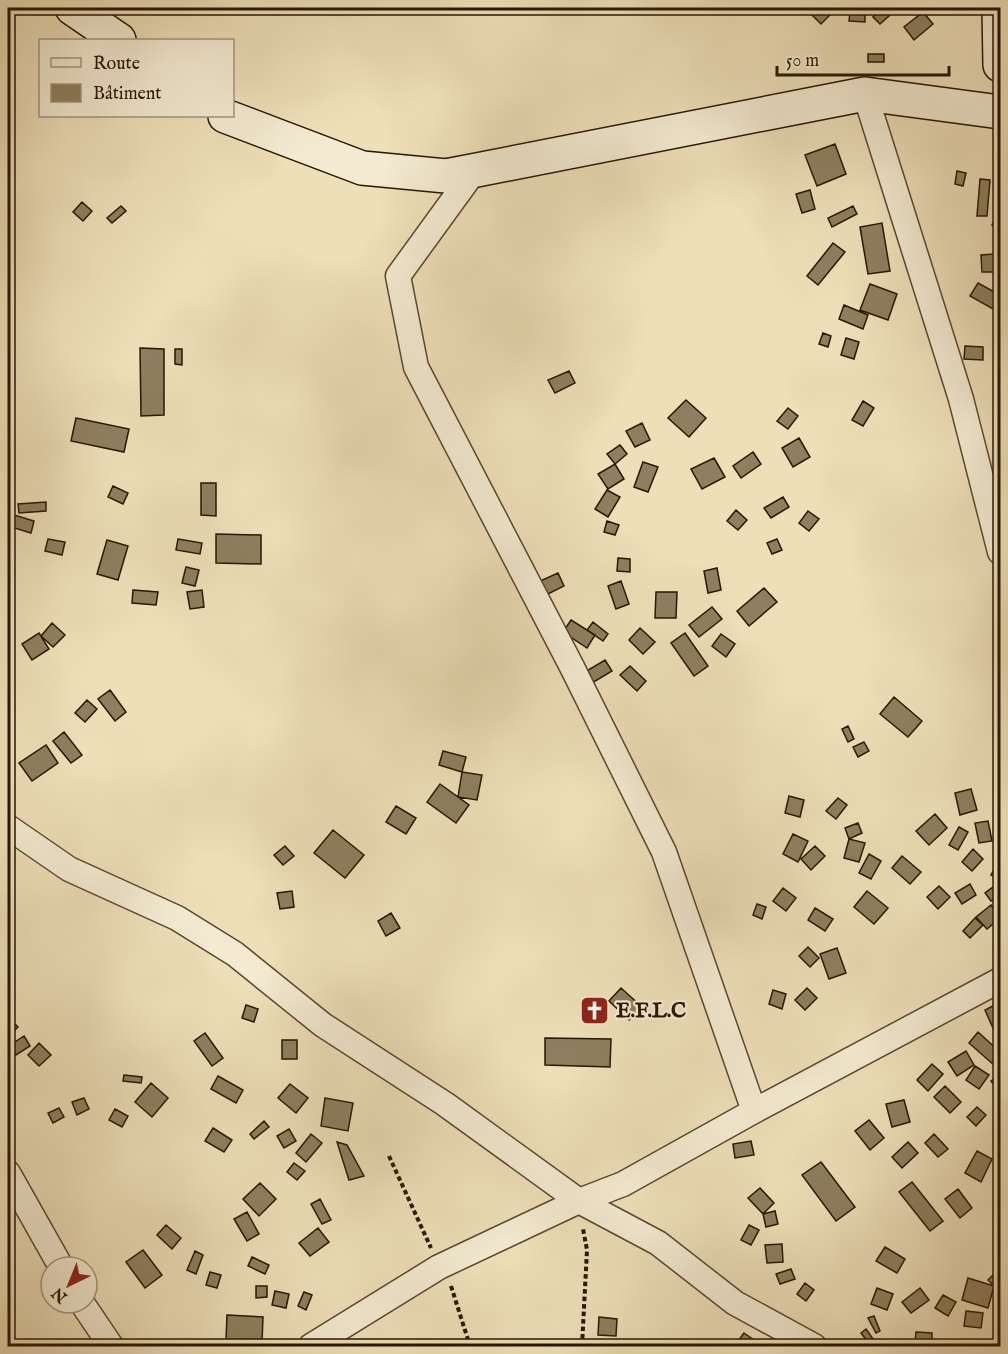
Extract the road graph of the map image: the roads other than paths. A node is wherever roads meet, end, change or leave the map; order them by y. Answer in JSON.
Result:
{"nodes":[{"id":1,"x":72,"y":8,"type":"edge"},
{"id":2,"x":999,"y":8,"type":"edge"},
{"id":3,"x":118,"y":39,"type":"edge"},
{"id":4,"x":1000,"y":65,"type":"edge"},
{"id":5,"x":865,"y":94,"type":"junction"},
{"id":6,"x":1000,"y":112,"type":"edge"},
{"id":7,"x":228,"y":117,"type":"edge"},
{"id":8,"x":475,"y":170,"type":"junction"},
{"id":9,"x":1000,"y":552,"type":"edge"},
{"id":10,"x":8,"y":827,"type":"edge"},
{"id":11,"x":1000,"y":980,"type":"edge"},
{"id":12,"x":754,"y":1111,"type":"junction"},
{"id":13,"x":8,"y":1173,"type":"edge"},
{"id":14,"x":579,"y":1201,"type":"junction"},
{"id":15,"x":55,"y":1255,"type":"edge"},
{"id":16,"x":90,"y":1315,"type":"edge"},
{"id":17,"x":111,"y":1347,"type":"edge"},
{"id":18,"x":311,"y":1347,"type":"edge"},
{"id":19,"x":814,"y":1347,"type":"edge"}],
"edges":[{"from":1,"to":3,"type":"main road"},
{"from":2,"to":4,"type":"main road"},
{"from":5,"to":6,"type":"main road"},
{"from":5,"to":8,"type":"main road"},
{"from":5,"to":9,"type":"street"},
{"from":7,"to":8,"type":"main road"},
{"from":8,"to":12,"type":"street"},
{"from":10,"to":14,"type":"street"},
{"from":11,"to":12,"type":"street"},
{"from":12,"to":14,"type":"street"},
{"from":13,"to":15,"type":"street"},
{"from":14,"to":18,"type":"street"},
{"from":14,"to":19,"type":"street"},
{"from":16,"to":17,"type":"street"}]}
